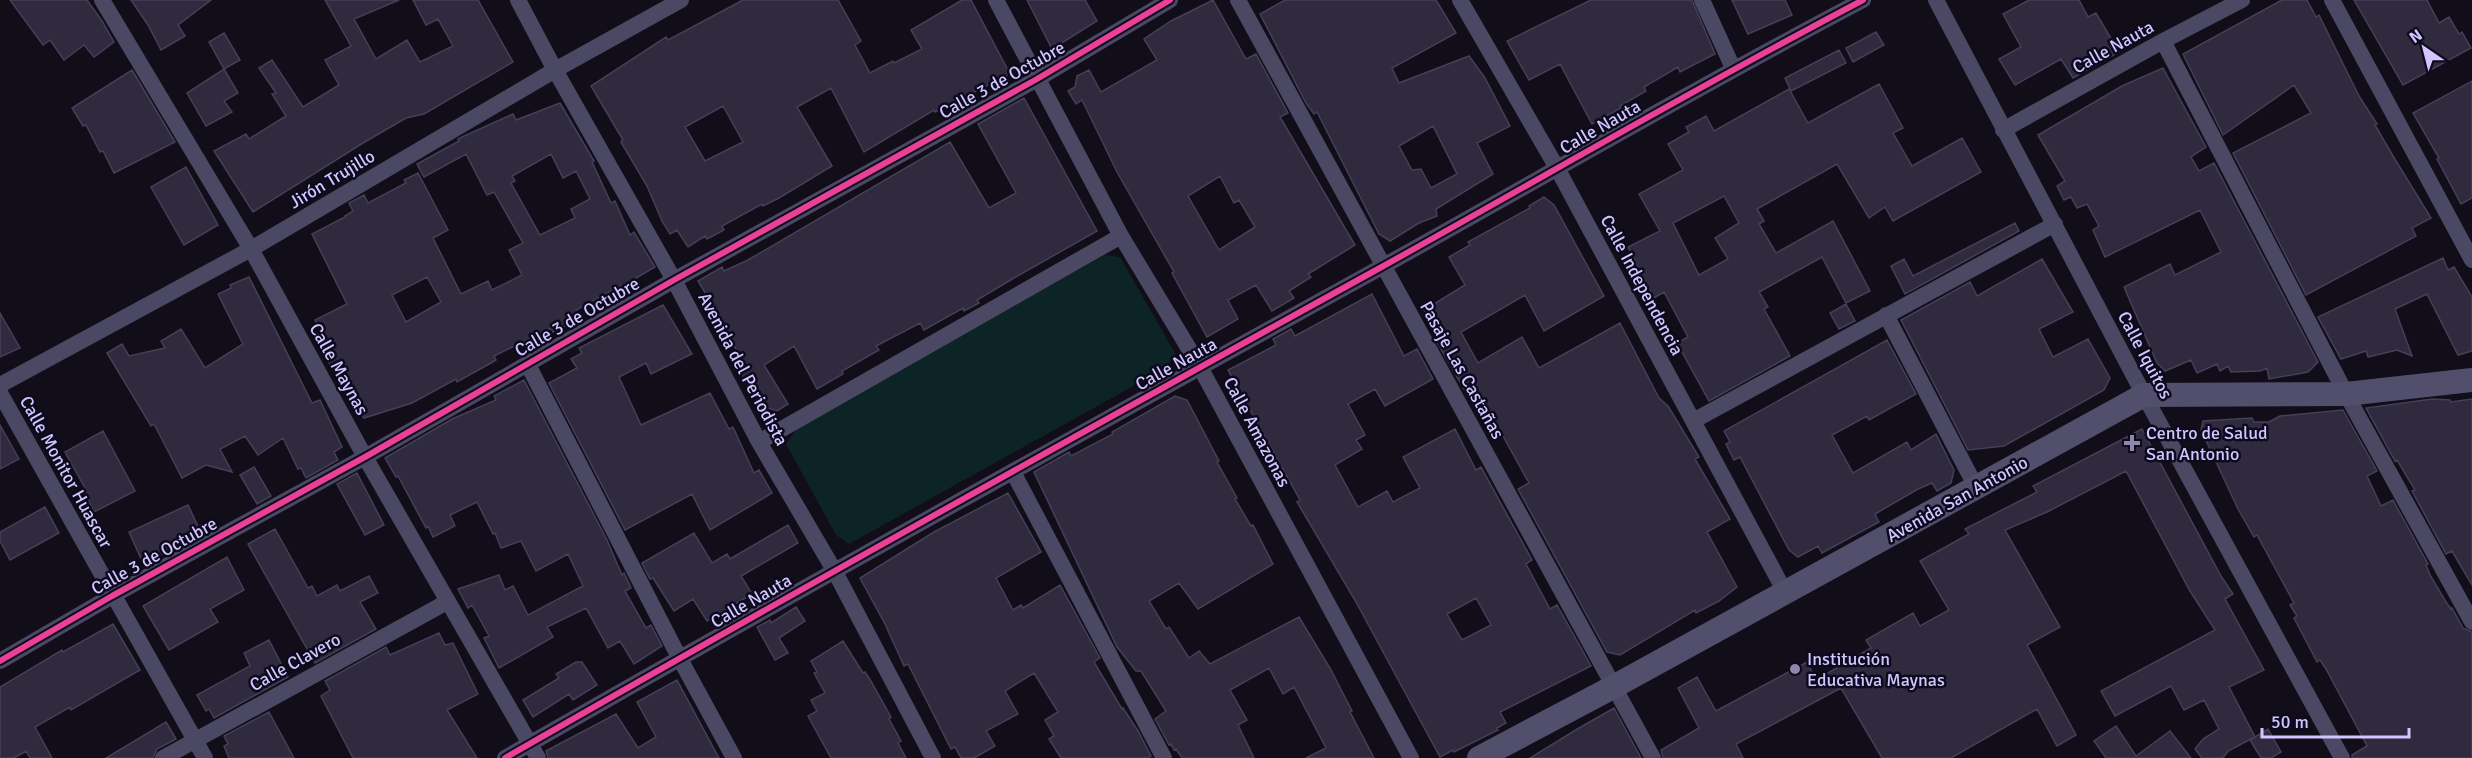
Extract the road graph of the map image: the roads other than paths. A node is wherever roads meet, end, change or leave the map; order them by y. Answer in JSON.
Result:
{"nodes":[{"id":1,"x":102,"y":0,"type":"edge"},
{"id":2,"x":518,"y":0,"type":"edge"},
{"id":3,"x":681,"y":0,"type":"edge"},
{"id":4,"x":996,"y":0,"type":"edge"},
{"id":5,"x":1170,"y":0,"type":"edge"},
{"id":6,"x":1238,"y":0,"type":"edge"},
{"id":7,"x":1460,"y":0,"type":"edge"},
{"id":8,"x":1702,"y":0,"type":"edge"},
{"id":9,"x":1863,"y":0,"type":"edge"},
{"id":10,"x":1935,"y":0,"type":"edge"},
{"id":11,"x":2242,"y":0,"type":"edge"},
{"id":12,"x":2332,"y":0,"type":"edge"},
{"id":13,"x":2163,"y":41,"type":"junction"},
{"id":14,"x":1733,"y":68,"type":"junction"},
{"id":15,"x":555,"y":70,"type":"junction"},
{"id":16,"x":1037,"y":79,"type":"junction"},
{"id":17,"x":2003,"y":130,"type":"junction"},
{"id":18,"x":1557,"y":168,"type":"junction"},
{"id":19,"x":2055,"y":224,"type":"junction"},
{"id":20,"x":1121,"y":236,"type":"junction"},
{"id":21,"x":251,"y":249,"type":"junction"},
{"id":22,"x":2472,"y":260,"type":"edge"},
{"id":23,"x":1383,"y":266,"type":"junction"},
{"id":24,"x":674,"y":280,"type":"junction"},
{"id":25,"x":1886,"y":315,"type":"junction"},
{"id":26,"x":527,"y":363,"type":"junction"},
{"id":27,"x":1200,"y":367,"type":"junction"},
{"id":28,"x":2472,"y":380,"type":"edge"},
{"id":29,"x":0,"y":385,"type":"edge"},
{"id":30,"x":0,"y":393,"type":"edge"},
{"id":31,"x":2346,"y":394,"type":"junction"},
{"id":32,"x":2144,"y":395,"type":"junction"},
{"id":33,"x":1693,"y":422,"type":"junction"},
{"id":34,"x":759,"y":442,"type":"junction"},
{"id":35,"x":365,"y":456,"type":"junction"},
{"id":36,"x":1013,"y":472,"type":"junction"},
{"id":37,"x":1977,"y":489,"type":"junction"},
{"id":38,"x":834,"y":570,"type":"junction"},
{"id":39,"x":1785,"y":592,"type":"junction"},
{"id":40,"x":112,"y":596,"type":"junction"},
{"id":41,"x":447,"y":602,"type":"junction"},
{"id":42,"x":2472,"y":622,"type":"edge"},
{"id":43,"x":680,"y":659,"type":"junction"},
{"id":44,"x":0,"y":661,"type":"edge"},
{"id":45,"x":1615,"y":686,"type":"junction"},
{"id":46,"x":195,"y":740,"type":"junction"},
{"id":47,"x":534,"y":751,"type":"edge"},
{"id":48,"x":163,"y":758,"type":"edge"},
{"id":49,"x":205,"y":758,"type":"edge"},
{"id":50,"x":505,"y":758,"type":"edge"},
{"id":51,"x":734,"y":758,"type":"edge"},
{"id":52,"x":933,"y":758,"type":"edge"},
{"id":53,"x":1164,"y":758,"type":"edge"},
{"id":54,"x":1411,"y":758,"type":"edge"},
{"id":55,"x":1479,"y":758,"type":"edge"},
{"id":56,"x":1653,"y":758,"type":"edge"},
{"id":57,"x":2342,"y":758,"type":"edge"}],
"edges":[{"from":1,"to":21,"type":"street","name":"Calle Maynas"},
{"from":2,"to":15,"type":"street","name":"Avenida del Periodista"},
{"from":3,"to":15,"type":"street","name":"Jirón Trujillo"},
{"from":4,"to":16,"type":"street","name":"Calle Amazonas"},
{"from":5,"to":16,"type":"street","name":"Calle 3 de Octubre"},
{"from":6,"to":23,"type":"street","name":"Pasaje Las Castañas"},
{"from":7,"to":18,"type":"street","name":"Calle Independencia"},
{"from":8,"to":14,"type":"street"},
{"from":9,"to":14,"type":"street","name":"Calle Nauta"},
{"from":10,"to":17,"type":"street","name":"Calle Iquitos"},
{"from":11,"to":13,"type":"street","name":"Calle Nauta"},
{"from":12,"to":22,"type":"street"},
{"from":13,"to":17,"type":"street","name":"Calle Nauta"},
{"from":13,"to":31,"type":"street"},
{"from":14,"to":18,"type":"street","name":"Calle Nauta"},
{"from":15,"to":21,"type":"street","name":"Jirón Trujillo"},
{"from":15,"to":24,"type":"street","name":"Avenida del Periodista"},
{"from":16,"to":20,"type":"street","name":"Calle Amazonas"},
{"from":16,"to":24,"type":"street","name":"Calle 3 de Octubre"},
{"from":17,"to":19,"type":"street","name":"Calle Iquitos"},
{"from":18,"to":23,"type":"street","name":"Calle Nauta"},
{"from":18,"to":33,"type":"street","name":"Calle Independencia"},
{"from":19,"to":25,"type":"street"},
{"from":19,"to":32,"type":"street","name":"Calle Iquitos"},
{"from":20,"to":27,"type":"street","name":"Calle Amazonas"},
{"from":20,"to":34,"type":"street"},
{"from":21,"to":29,"type":"street","name":"Jirón Trujillo"},
{"from":21,"to":35,"type":"street","name":"Calle Maynas"},
{"from":23,"to":27,"type":"street","name":"Calle Nauta"},
{"from":23,"to":45,"type":"street","name":"Pasaje Las Castañas"},
{"from":24,"to":26,"type":"street","name":"Calle 3 de Octubre"},
{"from":24,"to":34,"type":"street","name":"Avenida del Periodista"},
{"from":25,"to":33,"type":"street"},
{"from":25,"to":37,"type":"street"},
{"from":26,"to":35,"type":"street","name":"Calle 3 de Octubre"},
{"from":26,"to":43,"type":"street"},
{"from":27,"to":36,"type":"street","name":"Calle Nauta"},
{"from":27,"to":54,"type":"street","name":"Calle Amazonas"},
{"from":28,"to":31,"type":"main road","name":"Avenida San Antonio"},
{"from":30,"to":40,"type":"street","name":"Calle Monitor Huascar"},
{"from":31,"to":32,"type":"main road","name":"Avenida San Antonio"},
{"from":31,"to":42,"type":"street"},
{"from":32,"to":37,"type":"main road","name":"Avenida San Antonio"},
{"from":32,"to":57,"type":"street","name":"Calle Iquitos"},
{"from":33,"to":39,"type":"street","name":"Calle Independencia"},
{"from":34,"to":38,"type":"street","name":"Avenida del Periodista"},
{"from":35,"to":40,"type":"street","name":"Calle 3 de Octubre"},
{"from":35,"to":41,"type":"street","name":"Calle Maynas"},
{"from":36,"to":38,"type":"street","name":"Calle Nauta"},
{"from":36,"to":53,"type":"street"},
{"from":37,"to":39,"type":"main road","name":"Avenida San Antonio"},
{"from":38,"to":43,"type":"street","name":"Calle Nauta"},
{"from":38,"to":52,"type":"street","name":"Avenida del Periodista"},
{"from":39,"to":45,"type":"main road","name":"Avenida San Antonio"},
{"from":40,"to":44,"type":"street","name":"Calle 3 de Octubre"},
{"from":40,"to":46,"type":"street","name":"Calle Monitor Huascar"},
{"from":41,"to":46,"type":"street","name":"Calle Clavero"},
{"from":41,"to":47,"type":"street","name":"Calle Maynas"},
{"from":43,"to":47,"type":"street","name":"Calle Nauta"},
{"from":43,"to":51,"type":"street"},
{"from":45,"to":55,"type":"main road","name":"Avenida San Antonio"},
{"from":45,"to":56,"type":"street","name":"Pasaje Las Castañas"},
{"from":46,"to":48,"type":"street","name":"Calle Clavero"},
{"from":46,"to":49,"type":"street","name":"Calle Monitor Huascar"},
{"from":47,"to":50,"type":"street","name":"Calle Nauta"}]}
